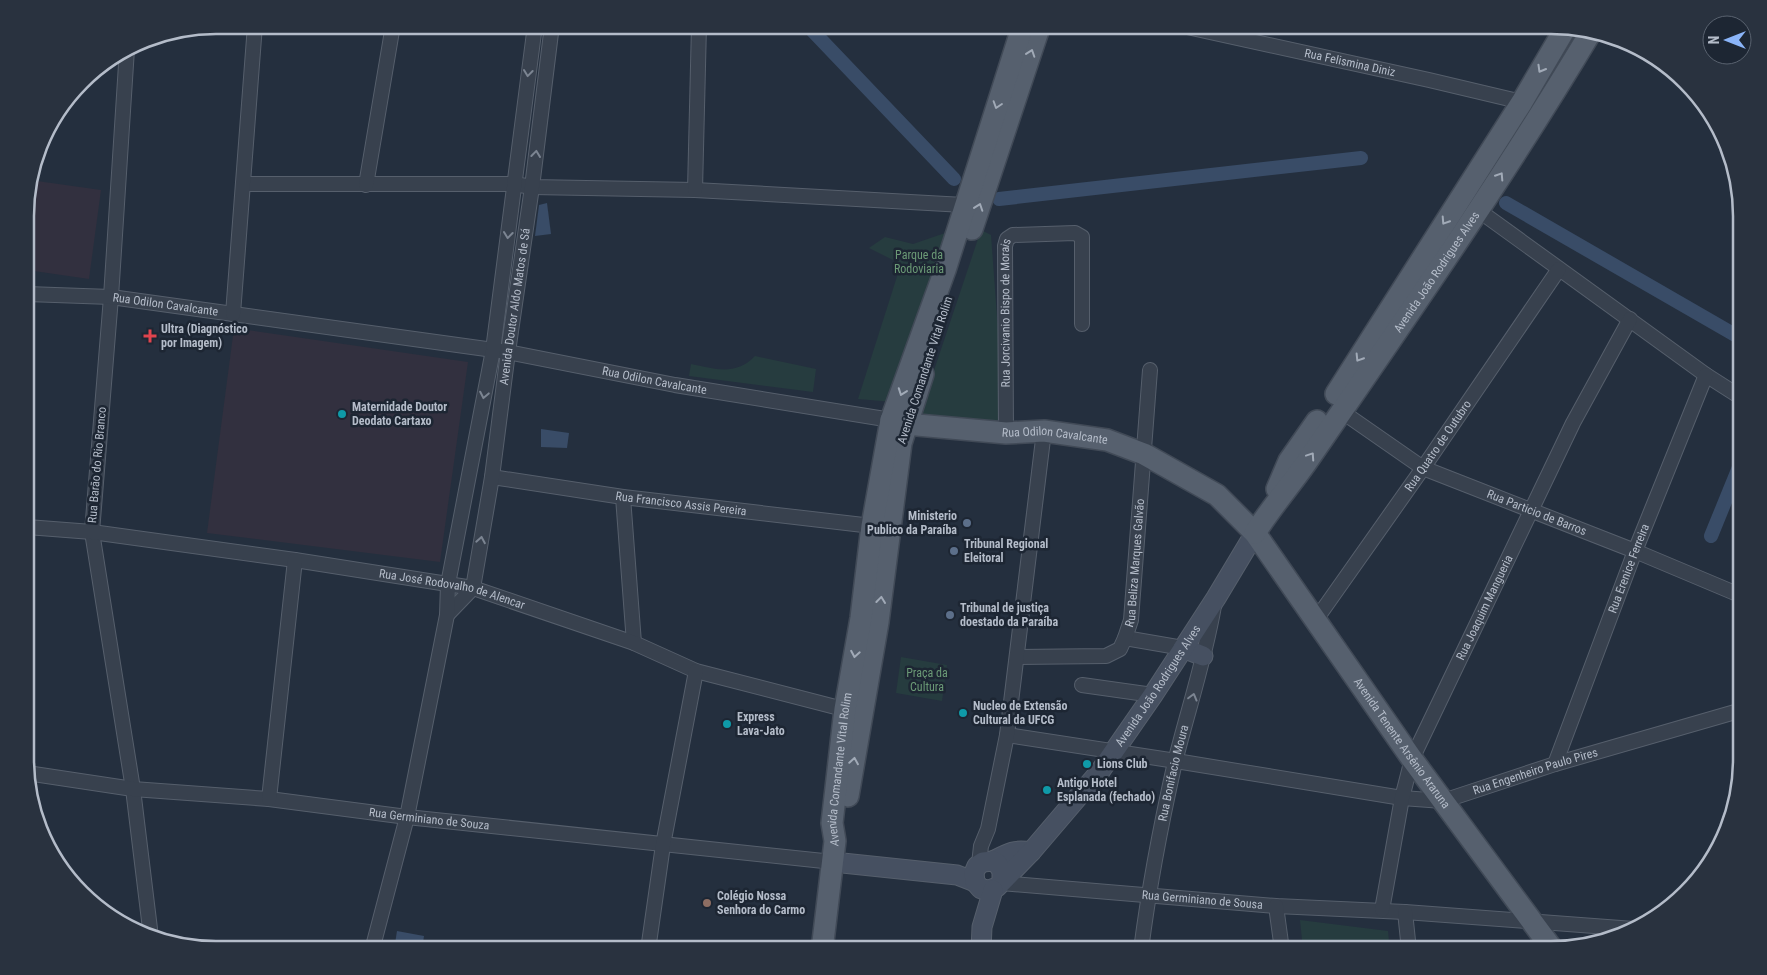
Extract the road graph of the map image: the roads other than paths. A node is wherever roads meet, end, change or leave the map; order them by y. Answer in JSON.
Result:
{"nodes":[{"id":1,"x":254,"y":34,"type":"edge"},
{"id":2,"x":391,"y":34,"type":"edge"},
{"id":3,"x":534,"y":34,"type":"edge"},
{"id":4,"x":551,"y":34,"type":"edge"},
{"id":5,"x":699,"y":34,"type":"edge"},
{"id":6,"x":1020,"y":34,"type":"edge"},
{"id":7,"x":1037,"y":34,"type":"edge"},
{"id":8,"x":1219,"y":34,"type":"edge"},
{"id":9,"x":1562,"y":34,"type":"edge"},
{"id":10,"x":1588,"y":37,"type":"edge"},
{"id":11,"x":127,"y":57,"type":"edge"},
{"id":12,"x":1522,"y":102,"type":"junction"},
{"id":13,"x":243,"y":184,"type":"junction"},
{"id":14,"x":514,"y":184,"type":"junction"},
{"id":15,"x":366,"y":185,"type":"junction"},
{"id":16,"x":532,"y":187,"type":"junction"},
{"id":17,"x":695,"y":190,"type":"junction"},
{"id":18,"x":964,"y":205,"type":"junction"},
{"id":19,"x":1478,"y":210,"type":"junction"},
{"id":20,"x":1558,"y":268,"type":"junction"},
{"id":21,"x":34,"y":294,"type":"edge"},
{"id":22,"x":112,"y":297,"type":"junction"},
{"id":23,"x":233,"y":314,"type":"junction"},
{"id":24,"x":1630,"y":319,"type":"junction"},
{"id":25,"x":1082,"y":324,"type":"dead end"},
{"id":26,"x":493,"y":350,"type":"junction"},
{"id":27,"x":508,"y":352,"type":"junction"},
{"id":28,"x":1150,"y":370,"type":"dead end"},
{"id":29,"x":1706,"y":375,"type":"junction"},
{"id":30,"x":1733,"y":392,"type":"edge"},
{"id":31,"x":1341,"y":411,"type":"junction"},
{"id":32,"x":899,"y":422,"type":"junction"},
{"id":33,"x":1044,"y":431,"type":"junction"},
{"id":34,"x":1006,"y":433,"type":"junction"},
{"id":35,"x":476,"y":440,"type":"junction"},
{"id":36,"x":496,"y":442,"type":"junction"},
{"id":37,"x":1144,"y":454,"type":"junction"},
{"id":38,"x":1423,"y":468,"type":"junction"},
{"id":39,"x":492,"y":477,"type":"junction"},
{"id":40,"x":623,"y":497,"type":"junction"},
{"id":41,"x":1270,"y":508,"type":"junction"},
{"id":42,"x":1530,"y":510,"type":"junction"},
{"id":43,"x":872,"y":526,"type":"junction"},
{"id":44,"x":34,"y":528,"type":"edge"},
{"id":45,"x":92,"y":532,"type":"junction"},
{"id":46,"x":1255,"y":533,"type":"junction"},
{"id":47,"x":1635,"y":551,"type":"junction"},
{"id":48,"x":296,"y":560,"type":"junction"},
{"id":49,"x":448,"y":584,"type":"junction"},
{"id":50,"x":473,"y":588,"type":"junction"},
{"id":51,"x":1733,"y":592,"type":"edge"},
{"id":52,"x":1216,"y":598,"type":"junction"},
{"id":53,"x":447,"y":615,"type":"junction"},
{"id":54,"x":1315,"y":622,"type":"junction"},
{"id":55,"x":1125,"y":638,"type":"junction"},
{"id":56,"x":634,"y":643,"type":"junction"},
{"id":57,"x":1183,"y":648,"type":"junction"},
{"id":58,"x":1203,"y":656,"type":"junction"},
{"id":59,"x":1018,"y":657,"type":"junction"},
{"id":60,"x":696,"y":671,"type":"junction"},
{"id":61,"x":1082,"y":685,"type":"dead end"},
{"id":62,"x":1153,"y":695,"type":"junction"},
{"id":63,"x":853,"y":711,"type":"junction"},
{"id":64,"x":1733,"y":713,"type":"edge"},
{"id":65,"x":1007,"y":735,"type":"junction"},
{"id":66,"x":1115,"y":752,"type":"junction"},
{"id":67,"x":1412,"y":759,"type":"junction"},
{"id":68,"x":1176,"y":761,"type":"junction"},
{"id":69,"x":1555,"y":764,"type":"junction"},
{"id":70,"x":34,"y":775,"type":"edge"},
{"id":71,"x":133,"y":789,"type":"junction"},
{"id":72,"x":1402,"y":798,"type":"junction"},
{"id":73,"x":269,"y":799,"type":"junction"},
{"id":74,"x":1443,"y":801,"type":"junction"},
{"id":75,"x":407,"y":817,"type":"junction"},
{"id":76,"x":663,"y":844,"type":"junction"},
{"id":77,"x":834,"y":852,"type":"junction"},
{"id":78,"x":987,"y":875,"type":"junction"},
{"id":79,"x":1148,"y":896,"type":"junction"},
{"id":80,"x":1276,"y":906,"type":"junction"},
{"id":81,"x":1382,"y":910,"type":"junction"},
{"id":82,"x":1405,"y":912,"type":"junction"},
{"id":83,"x":1531,"y":921,"type":"junction"},
{"id":84,"x":1619,"y":928,"type":"edge"},
{"id":85,"x":150,"y":929,"type":"edge"},
{"id":86,"x":374,"y":941,"type":"edge"},
{"id":87,"x":649,"y":941,"type":"edge"},
{"id":88,"x":823,"y":941,"type":"edge"},
{"id":89,"x":981,"y":941,"type":"edge"},
{"id":90,"x":1142,"y":941,"type":"edge"},
{"id":91,"x":1281,"y":941,"type":"edge"},
{"id":92,"x":1408,"y":941,"type":"edge"},
{"id":93,"x":1546,"y":941,"type":"edge"}],
"edges":[{"from":1,"to":13,"type":"street"},
{"from":2,"to":15,"type":"street"},
{"from":3,"to":14,"type":"street","name":"Avenida Doutor Aldo Matos de Sá","one_way":true},
{"from":16,"to":4,"type":"street","name":"Avenida Doutor Aldo Matos de Sá","one_way":true},
{"from":5,"to":17,"type":"street"},
{"from":6,"to":18,"type":"main road","name":"Avenida Comandante Vital Rolim","one_way":true},
{"from":32,"to":7,"type":"main road","name":"Avenida Comandante Vital Rolim","one_way":true},
{"from":8,"to":12,"type":"street","name":"Rua Felismina Diniz"},
{"from":9,"to":12,"type":"main road","name":"Avenida João Rodrigues Alves","one_way":true},
{"from":19,"to":10,"type":"main road","name":"Avenida João Rodrigues Alves","one_way":true},
{"from":11,"to":22,"type":"street","name":"Rua Barāo do Rio Branco"},
{"from":12,"to":41,"type":"main road","name":"Avenida João Rodrigues Alves","one_way":true},
{"from":13,"to":15,"type":"street"},
{"from":13,"to":23,"type":"street"},
{"from":14,"to":15,"type":"street"},
{"from":14,"to":16,"type":"street"},
{"from":14,"to":26,"type":"street","name":"Avenida Doutor Aldo Matos de Sá","one_way":true},
{"from":16,"to":17,"type":"street"},
{"from":16,"to":27,"type":"street","name":"Avenida Doutor Aldo Matos de Sá"},
{"from":17,"to":18,"type":"street"},
{"from":18,"to":32,"type":"main road","name":"Avenida Comandante Vital Rolim","one_way":true},
{"from":19,"to":20,"type":"street"},
{"from":19,"to":31,"type":"main road","name":"Avenida João Rodrigues Alves"},
{"from":20,"to":24,"type":"street"},
{"from":20,"to":38,"type":"street","name":"Rua Quatro de Outubro"},
{"from":21,"to":22,"type":"street","name":"Rua Odilon Cavalcante"},
{"from":22,"to":23,"type":"street","name":"Rua Odilon Cavalcante"},
{"from":22,"to":45,"type":"street","name":"Rua Barāo do Rio Branco"},
{"from":23,"to":26,"type":"street","name":"Rua Odilon Cavalcante"},
{"from":24,"to":29,"type":"street"},
{"from":24,"to":42,"type":"street","name":"Rua Joaquim Mangueria"},
{"from":25,"to":34,"type":"street","name":"Rua Jorcivanio Bispo de Morais"},
{"from":26,"to":27,"type":"street","name":"Rua Odilon Cavalcante"},
{"from":26,"to":35,"type":"street","name":"Avenida Doutor Aldo Matos de Sá","one_way":true},
{"from":27,"to":32,"type":"street","name":"Rua Odilon Cavalcante"},
{"from":27,"to":36,"type":"street","name":"Avenida Doutor Aldo Matos de Sá"},
{"from":28,"to":37,"type":"street","name":"Rua Beliza Marques Galvão"},
{"from":29,"to":30,"type":"street"},
{"from":29,"to":47,"type":"street","name":"Rua Erenice Ferreira"},
{"from":31,"to":38,"type":"street","name":"Rua Particio de Barros"},
{"from":41,"to":31,"type":"main road","name":"Avenida João Rodrigues Alves","one_way":true},
{"from":32,"to":34,"type":"main road","name":"Rua Odilon Cavalcante"},
{"from":32,"to":43,"type":"main road","name":"Avenida Comandante Vital Rolim"},
{"from":63,"to":32,"type":"main road","name":"Avenida Comandante Vital Rolim","one_way":true},
{"from":33,"to":34,"type":"main road","name":"Rua Odilon Cavalcante"},
{"from":33,"to":37,"type":"main road","name":"Rua Odilon Cavalcante"},
{"from":33,"to":59,"type":"street"},
{"from":35,"to":36,"type":"street"},
{"from":35,"to":49,"type":"street","name":"Avenida Doutor Aldo Matos de Sá"},
{"from":36,"to":39,"type":"street","name":"Avenida Doutor Aldo Matos de Sá"},
{"from":37,"to":46,"type":"main road","name":"Rua Odilon Cavalcante"},
{"from":37,"to":55,"type":"street","name":"Rua Beliza Marques Galvão"},
{"from":38,"to":42,"type":"street","name":"Rua Particio de Barros"},
{"from":38,"to":54,"type":"street","name":"Rua Quatro de Outubro"},
{"from":39,"to":40,"type":"street","name":"Rua Francisco Assis Pereira"},
{"from":50,"to":39,"type":"street","name":"Avenida Doutor Aldo Matos de Sá","one_way":true},
{"from":40,"to":43,"type":"street","name":"Rua Francisco Assis Pereira"},
{"from":40,"to":56,"type":"street"},
{"from":41,"to":46,"type":"main road","name":"Avenida João Rodrigues Alves"},
{"from":42,"to":47,"type":"street","name":"Rua Particio de Barros"},
{"from":42,"to":67,"type":"street","name":"Rua Joaquim Mangueria"},
{"from":43,"to":63,"type":"main road","name":"Avenida Comandante Vital Rolim","one_way":true},
{"from":44,"to":45,"type":"street","name":"Rua José Rodovalho de Alencar"},
{"from":45,"to":48,"type":"street","name":"Rua José Rodovalho de Alencar"},
{"from":45,"to":71,"type":"street","name":"Rua Barāo do Rio Branco"},
{"from":46,"to":52,"type":"main road","name":"Avenida João Rodrigues Alves"},
{"from":46,"to":54,"type":"main road","name":"Avenida Tenente Arsênio Araruna"},
{"from":47,"to":51,"type":"street","name":"Rua Particio de Barros"},
{"from":47,"to":69,"type":"street","name":"Rua Erenice Ferreira"},
{"from":48,"to":49,"type":"street","name":"Rua José Rodovalho de Alencar"},
{"from":48,"to":73,"type":"street"},
{"from":49,"to":50,"type":"street","name":"Rua José Rodovalho de Alencar"},
{"from":49,"to":53,"type":"street","name":"Avenida Doutor Aldo Matos de Sá"},
{"from":50,"to":53,"type":"street"},
{"from":50,"to":56,"type":"street","name":"Rua José Rodovalho de Alencar"},
{"from":52,"to":57,"type":"main road","name":"Avenida João Rodrigues Alves"},
{"from":52,"to":58,"type":"street","name":"Rua Bonifacio Moura"},
{"from":53,"to":75,"type":"street","name":"Avenida Doutor Aldo Matos de Sá"},
{"from":54,"to":67,"type":"main road","name":"Avenida Tenente Arsênio Araruna"},
{"from":55,"to":57,"type":"street"},
{"from":55,"to":59,"type":"street","name":"Rua Beliza Marques Galvão"},
{"from":56,"to":60,"type":"street","name":"Rua José Rodovalho de Alencar"},
{"from":57,"to":58,"type":"main road"},
{"from":57,"to":62,"type":"main road","name":"Avenida João Rodrigues Alves"},
{"from":68,"to":58,"type":"street","name":"Rua Bonifacio Moura","one_way":true},
{"from":59,"to":65,"type":"street"},
{"from":60,"to":63,"type":"street","name":"Rua José Rodovalho de Alencar"},
{"from":60,"to":76,"type":"street"},
{"from":61,"to":62,"type":"street"},
{"from":62,"to":66,"type":"main road","name":"Avenida João Rodrigues Alves"},
{"from":63,"to":77,"type":"main road","name":"Avenida Comandante Vital Rolim"},
{"from":64,"to":69,"type":"street","name":"Rua Engenheiro Paulo Pires"},
{"from":65,"to":66,"type":"street","name":"Rua Engenheiro Paulo Pires"},
{"from":65,"to":78,"type":"street"},
{"from":66,"to":68,"type":"street","name":"Rua Engenheiro Paulo Pires"},
{"from":66,"to":78,"type":"main road","name":"Avenida João Rodrigues Alves"},
{"from":67,"to":72,"type":"street","name":"Rua Joaquim Mangueria"},
{"from":67,"to":74,"type":"main road","name":"Avenida Tenente Arsênio Araruna"},
{"from":68,"to":72,"type":"street","name":"Rua Engenheiro Paulo Pires"},
{"from":68,"to":79,"type":"street","name":"Rua Bonifacio Moura"},
{"from":69,"to":74,"type":"street","name":"Rua Engenheiro Paulo Pires"},
{"from":70,"to":71,"type":"street","name":"Rua Germiniano de Souza"},
{"from":71,"to":73,"type":"street","name":"Rua Germiniano de Souza"},
{"from":71,"to":85,"type":"street","name":"Rua Barāo do Rio Branco"},
{"from":72,"to":74,"type":"street","name":"Rua Engenheiro Paulo Pires"},
{"from":72,"to":81,"type":"street","name":"Rua Joaquim Mangueria"},
{"from":73,"to":75,"type":"street","name":"Rua Germiniano de Souza"},
{"from":74,"to":83,"type":"main road","name":"Avenida Tenente Arsênio Araruna"},
{"from":75,"to":76,"type":"street","name":"Rua Germiniano de Souza"},
{"from":75,"to":86,"type":"street","name":"Avenida Doutor Aldo Matos de Sá"},
{"from":76,"to":77,"type":"street","name":"Rua Germiniano de Souza"},
{"from":76,"to":87,"type":"street"},
{"from":77,"to":78,"type":"main road","name":"Avenida João Rodrigues Alves"},
{"from":77,"to":88,"type":"main road","name":"Avenida Comandante Vital Rolim"},
{"from":78,"to":79,"type":"street","name":"Rua Germiniano de Sousa"},
{"from":78,"to":89,"type":"main road"},
{"from":79,"to":80,"type":"street","name":"Rua Germiniano de Sousa"},
{"from":79,"to":90,"type":"street","name":"Rua Bonifacio Moura"},
{"from":80,"to":81,"type":"street","name":"Rua Germiniano de Sousa"},
{"from":80,"to":91,"type":"street"},
{"from":81,"to":82,"type":"street","name":"Rua Germiniano de Sousa"},
{"from":82,"to":83,"type":"street","name":"Rua Germiniano de Sousa"},
{"from":82,"to":92,"type":"street"},
{"from":83,"to":84,"type":"street","name":"Rua Germiniano de Sousa"},
{"from":83,"to":93,"type":"main road","name":"Avenida Tenente Arsênio Araruna"}]}
